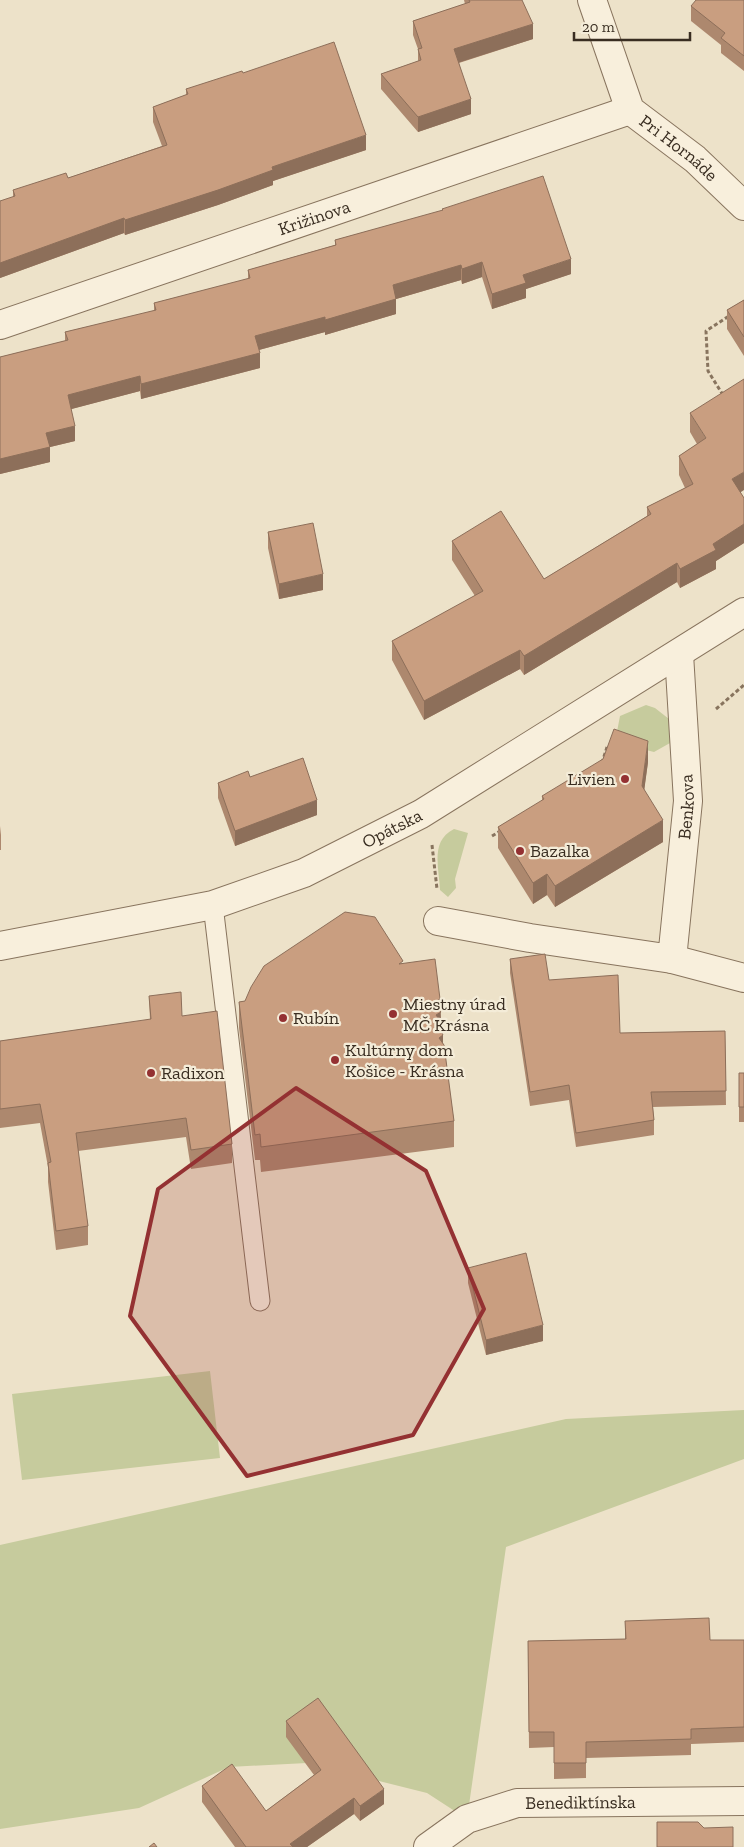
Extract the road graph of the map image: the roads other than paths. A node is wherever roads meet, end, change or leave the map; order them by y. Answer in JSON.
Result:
{"nodes":[{"id":1,"x":592,"y":0,"type":"edge"},
{"id":2,"x":630,"y":110,"type":"junction"},
{"id":3,"x":744,"y":206,"type":"edge"},
{"id":4,"x":0,"y":326,"type":"edge"},
{"id":5,"x":744,"y":612,"type":"edge"},
{"id":6,"x":679,"y":654,"type":"junction"},
{"id":7,"x":213,"y":905,"type":"junction"},
{"id":8,"x":440,"y":921,"type":"road end"},
{"id":9,"x":0,"y":946,"type":"edge"},
{"id":10,"x":672,"y":960,"type":"junction"},
{"id":11,"x":744,"y":978,"type":"edge"},
{"id":12,"x":260,"y":1302,"type":"dead end"},
{"id":13,"x":744,"y":1801,"type":"edge"},
{"id":14,"x":428,"y":1847,"type":"edge"}],
"edges":[{"from":1,"to":2,"type":"street","name":"Pri Hornáde"},
{"from":2,"to":3,"type":"street","name":"Pri Hornáde"},
{"from":2,"to":4,"type":"street","name":"Križinova"},
{"from":5,"to":6,"type":"street","name":"Opátska"},
{"from":6,"to":7,"type":"street","name":"Opátska"},
{"from":6,"to":10,"type":"street","name":"Benkova"},
{"from":7,"to":9,"type":"street","name":"Opátska"},
{"from":7,"to":12,"type":"lane"},
{"from":8,"to":10,"type":"street"},
{"from":10,"to":11,"type":"street"},
{"from":13,"to":14,"type":"street","name":"Benediktínska"}]}
